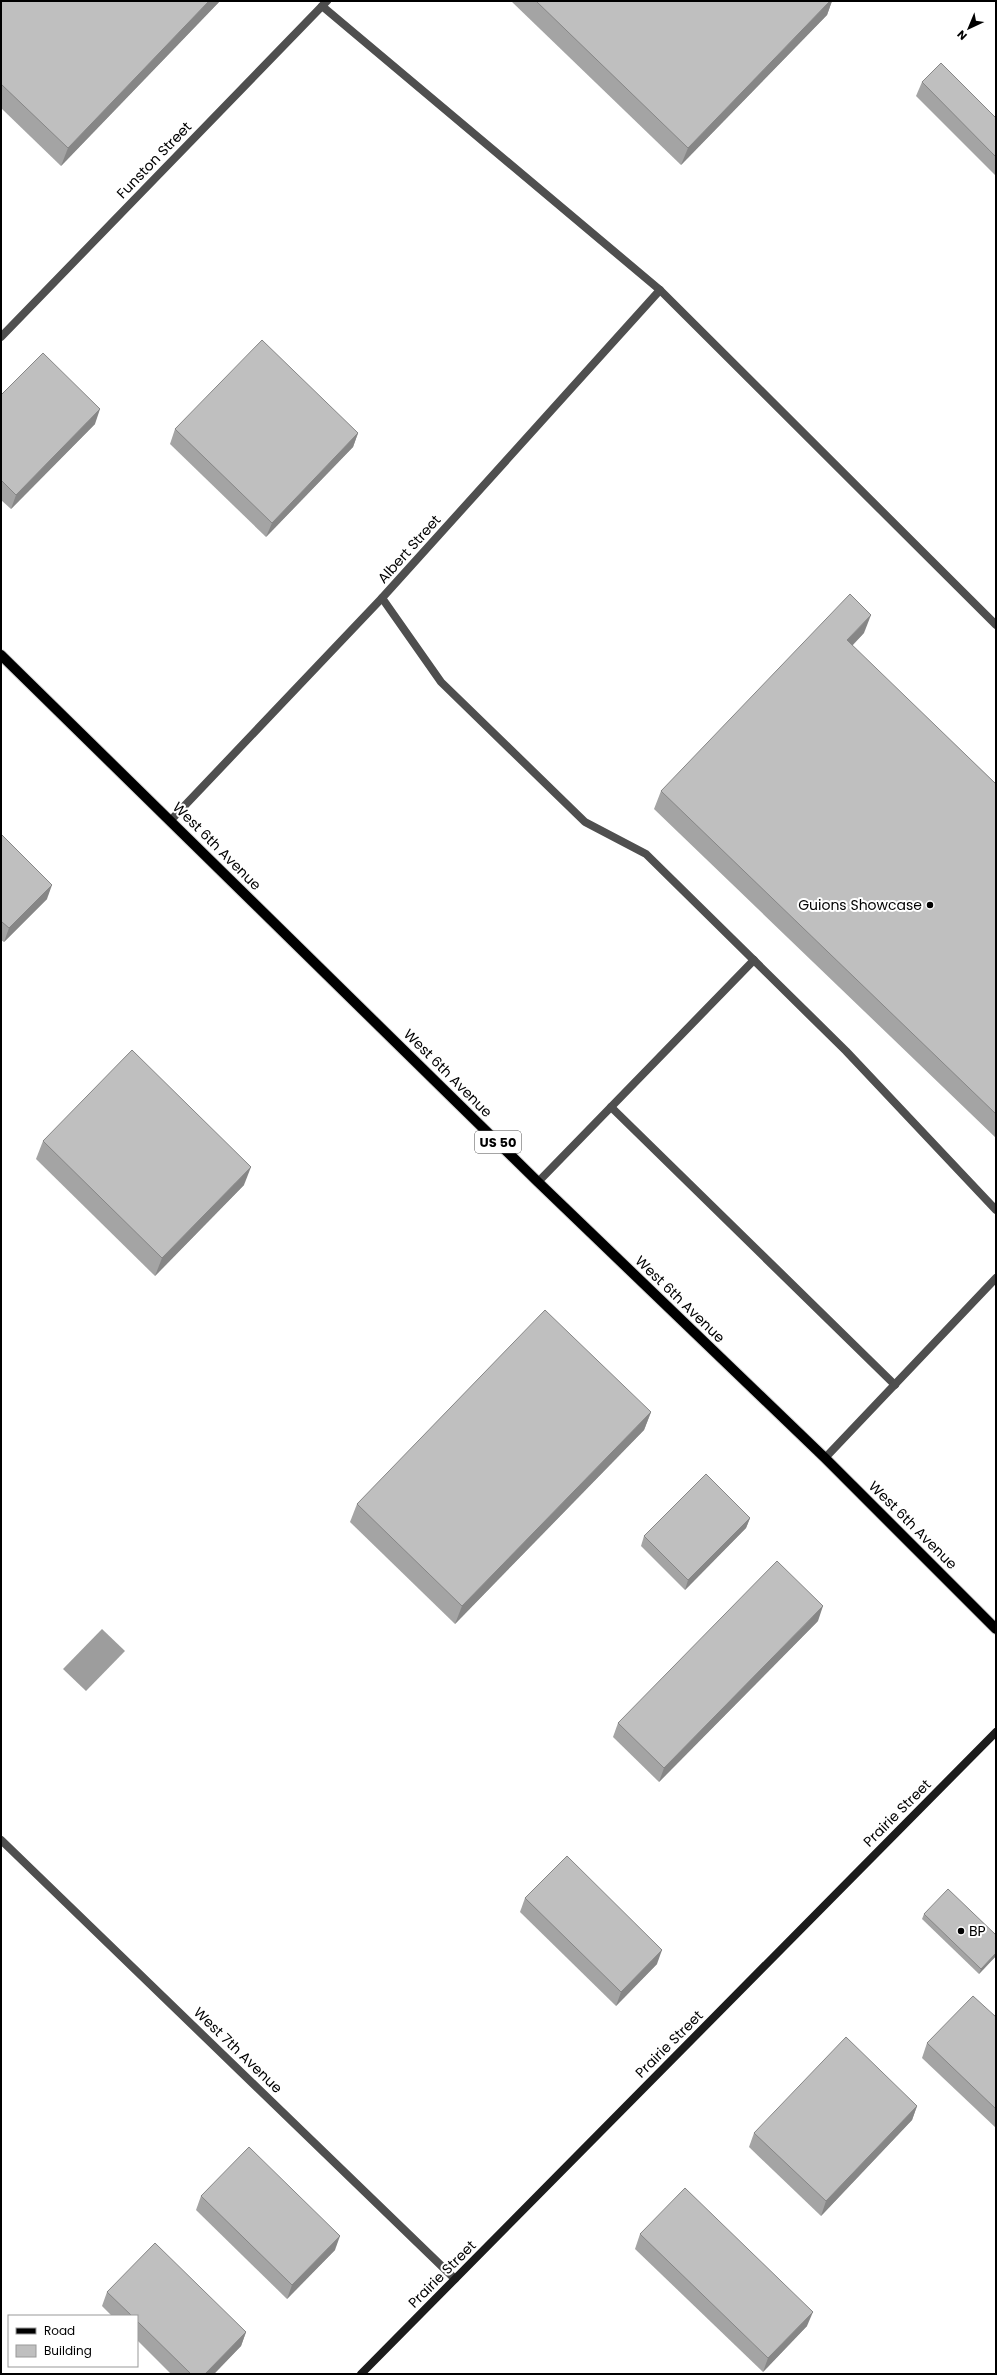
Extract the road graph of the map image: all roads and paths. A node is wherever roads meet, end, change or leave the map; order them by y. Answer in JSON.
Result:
{"nodes":[{"id":1,"x":324,"y":4,"type":"edge"},
{"id":2,"x":660,"y":290,"type":"junction"},
{"id":3,"x":1,"y":337,"type":"edge"},
{"id":4,"x":382,"y":598,"type":"junction"},
{"id":5,"x":996,"y":625,"type":"edge"},
{"id":6,"x":1,"y":656,"type":"edge"},
{"id":7,"x":171,"y":820,"type":"junction"},
{"id":8,"x":754,"y":960,"type":"junction"},
{"id":9,"x":611,"y":1106,"type":"junction"},
{"id":10,"x":538,"y":1182,"type":"junction"},
{"id":11,"x":996,"y":1210,"type":"edge"},
{"id":12,"x":996,"y":1278,"type":"edge"},
{"id":13,"x":895,"y":1385,"type":"junction"},
{"id":14,"x":825,"y":1458,"type":"junction"},
{"id":15,"x":996,"y":1629,"type":"edge"},
{"id":16,"x":996,"y":1732,"type":"edge"},
{"id":17,"x":1,"y":1840,"type":"edge"},
{"id":18,"x":455,"y":2279,"type":"junction"},
{"id":19,"x":361,"y":2374,"type":"edge"}],
"edges":[{"from":1,"to":2,"type":"street"},
{"from":1,"to":3,"type":"street","name":"Funston Street"},
{"from":2,"to":4,"type":"street","name":"Albert Street"},
{"from":2,"to":5,"type":"street"},
{"from":4,"to":7,"type":"street","name":"Albert Street"},
{"from":4,"to":8,"type":"street"},
{"from":6,"to":7,"type":"main road","name":"West 6th Avenue","number":"US 50"},
{"from":7,"to":10,"type":"main road","name":"West 6th Avenue","number":"US 50"},
{"from":8,"to":9,"type":"street"},
{"from":8,"to":11,"type":"street"},
{"from":9,"to":10,"type":"street"},
{"from":9,"to":13,"type":"street"},
{"from":10,"to":14,"type":"main road","name":"West 6th Avenue","number":"US 50"},
{"from":12,"to":13,"type":"street"},
{"from":13,"to":14,"type":"street"},
{"from":14,"to":15,"type":"main road","name":"West 6th Avenue","number":"US 50"},
{"from":16,"to":18,"type":"street","name":"Prairie Street"},
{"from":17,"to":18,"type":"street","name":"West 7th Avenue"},
{"from":18,"to":19,"type":"street","name":"Prairie Street"}]}
